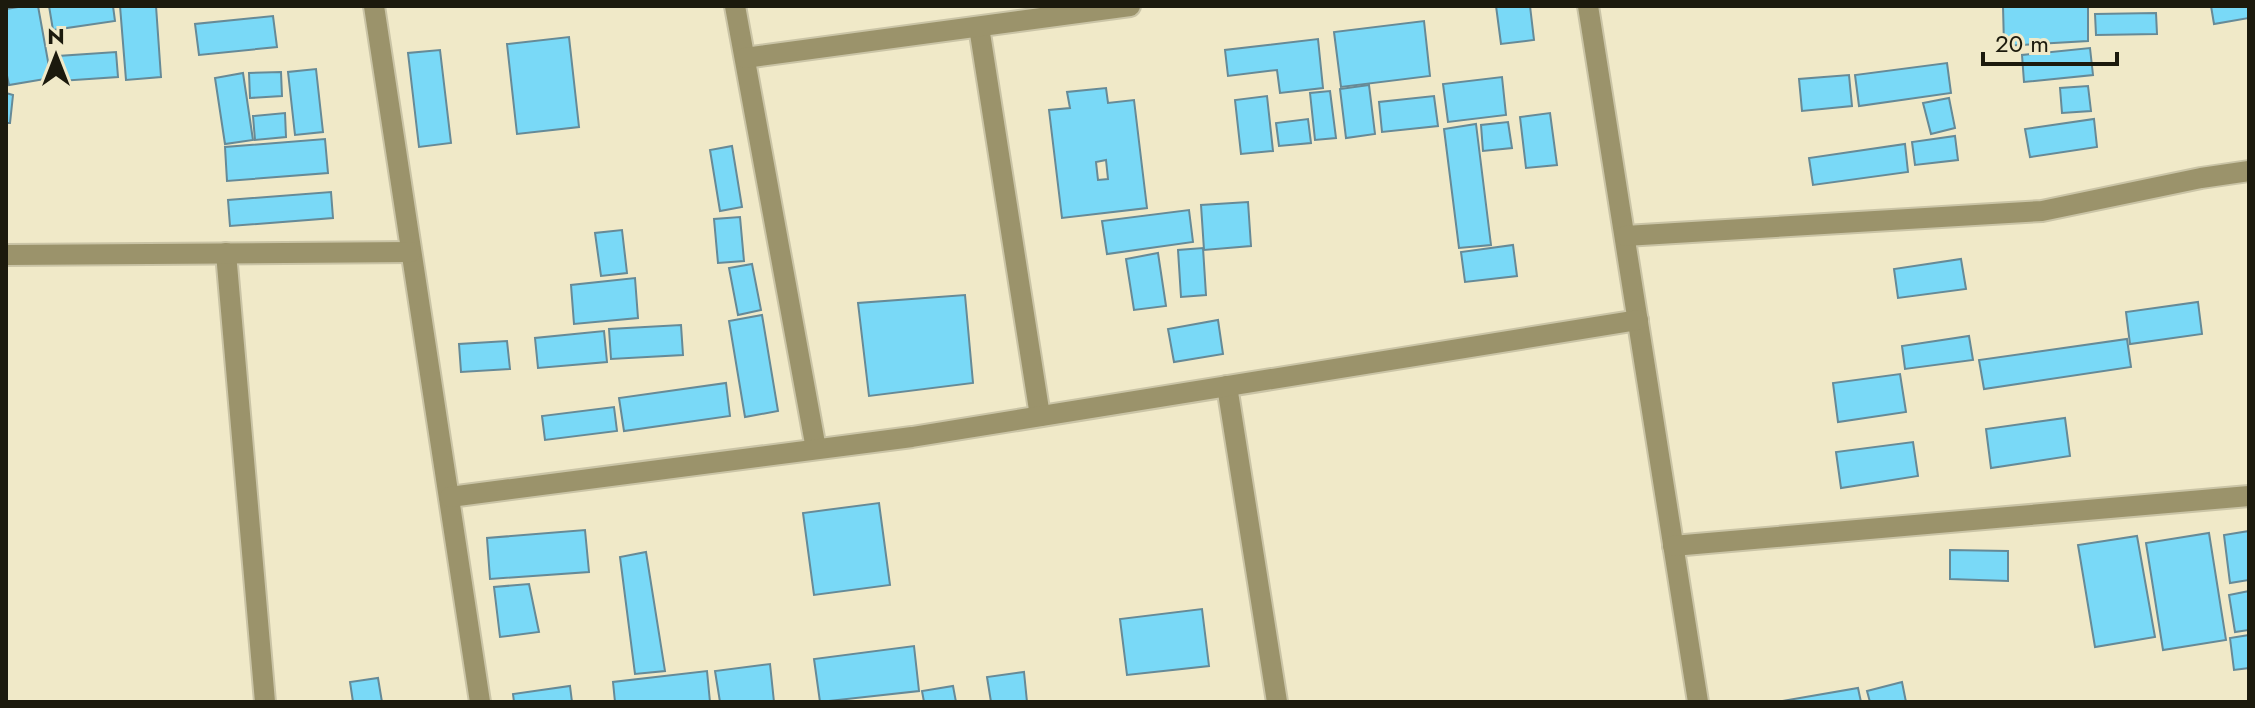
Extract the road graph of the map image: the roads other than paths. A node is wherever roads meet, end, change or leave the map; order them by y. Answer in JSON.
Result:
{"nodes":[{"id":1,"x":374,"y":6,"type":"edge"},
{"id":2,"x":735,"y":6,"type":"edge"},
{"id":3,"x":1130,"y":6,"type":"edge"},
{"id":4,"x":1588,"y":6,"type":"edge"},
{"id":5,"x":979,"y":27,"type":"junction"},
{"id":6,"x":745,"y":58,"type":"junction"},
{"id":7,"x":2249,"y":171,"type":"edge"},
{"id":8,"x":1625,"y":236,"type":"junction"},
{"id":9,"x":411,"y":252,"type":"junction"},
{"id":10,"x":226,"y":253,"type":"junction"},
{"id":11,"x":6,"y":255,"type":"edge"},
{"id":12,"x":1638,"y":320,"type":"junction"},
{"id":13,"x":1227,"y":386,"type":"junction"},
{"id":14,"x":1040,"y":416,"type":"junction"},
{"id":15,"x":816,"y":449,"type":"junction"},
{"id":16,"x":2249,"y":496,"type":"edge"},
{"id":17,"x":450,"y":497,"type":"junction"},
{"id":18,"x":1673,"y":546,"type":"junction"},
{"id":19,"x":265,"y":702,"type":"edge"},
{"id":20,"x":480,"y":702,"type":"edge"},
{"id":21,"x":1277,"y":702,"type":"edge"},
{"id":22,"x":1698,"y":702,"type":"edge"}],
"edges":[{"from":1,"to":9,"type":"street"},
{"from":2,"to":6,"type":"street"},
{"from":3,"to":5,"type":"street"},
{"from":4,"to":8,"type":"street"},
{"from":5,"to":6,"type":"street"},
{"from":5,"to":14,"type":"street"},
{"from":6,"to":15,"type":"street"},
{"from":7,"to":8,"type":"street"},
{"from":8,"to":12,"type":"street"},
{"from":9,"to":10,"type":"street"},
{"from":9,"to":17,"type":"street"},
{"from":10,"to":11,"type":"street"},
{"from":10,"to":19,"type":"street"},
{"from":12,"to":13,"type":"street"},
{"from":12,"to":18,"type":"street"},
{"from":13,"to":14,"type":"street"},
{"from":13,"to":21,"type":"street"},
{"from":14,"to":15,"type":"street"},
{"from":15,"to":17,"type":"street"},
{"from":16,"to":18,"type":"street"},
{"from":17,"to":20,"type":"street"},
{"from":18,"to":22,"type":"street"}]}
